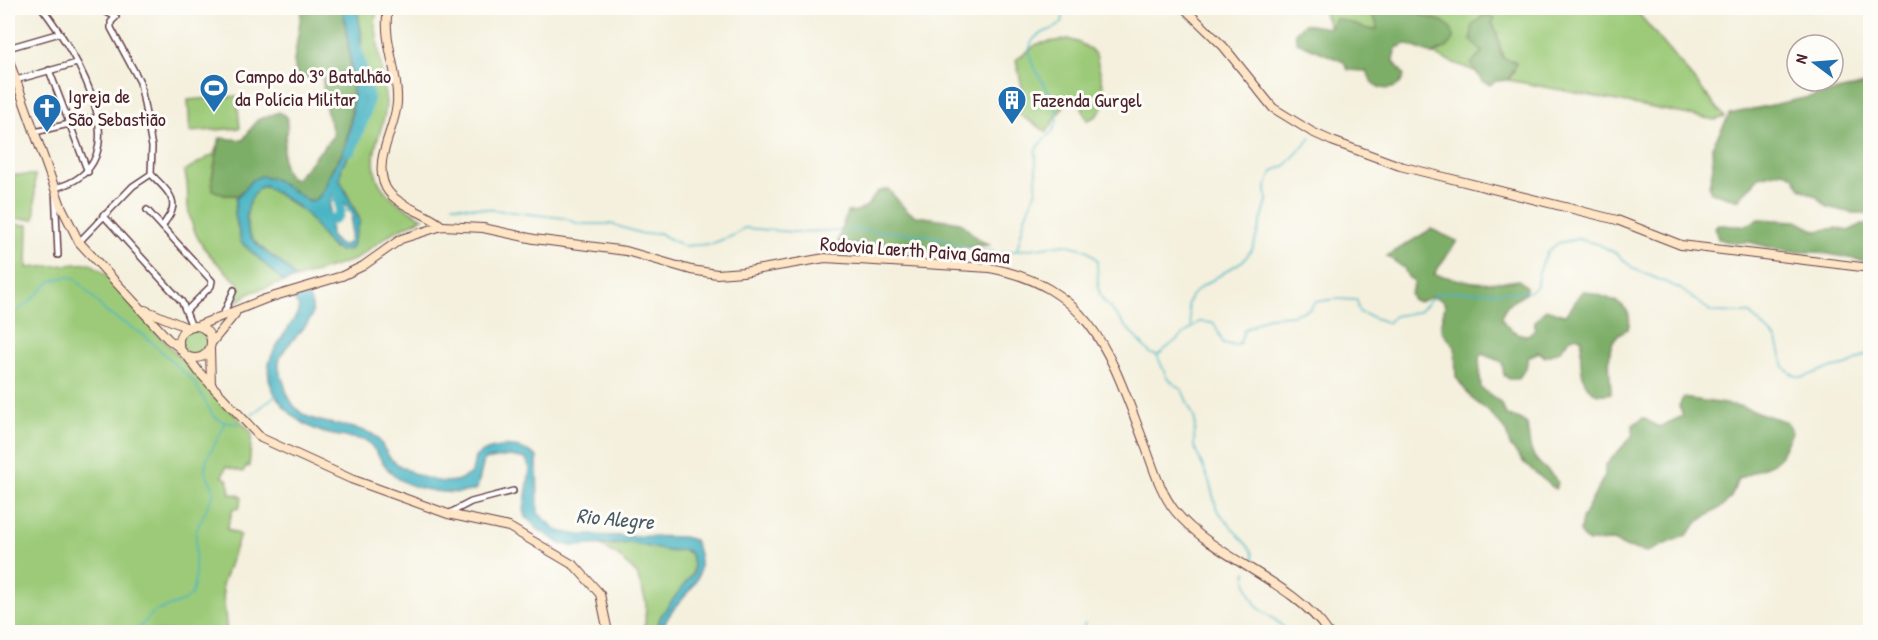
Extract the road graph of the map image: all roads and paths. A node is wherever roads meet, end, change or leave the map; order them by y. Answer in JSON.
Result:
{"nodes":[{"id":1,"x":42,"y":8,"type":"edge"},
{"id":2,"x":98,"y":8,"type":"edge"},
{"id":3,"x":388,"y":8,"type":"edge"},
{"id":4,"x":1184,"y":8,"type":"edge"},
{"id":5,"x":60,"y":33,"type":"junction"},
{"id":6,"x":8,"y":48,"type":"edge"},
{"id":7,"x":8,"y":58,"type":"edge"},
{"id":8,"x":77,"y":63,"type":"junction"},
{"id":9,"x":49,"y":70,"type":"junction"},
{"id":10,"x":16,"y":80,"type":"junction"},
{"id":11,"x":99,"y":117,"type":"junction"},
{"id":12,"x":70,"y":123,"type":"junction"},
{"id":13,"x":35,"y":132,"type":"junction"},
{"id":14,"x":88,"y":172,"type":"junction"},
{"id":15,"x":151,"y":174,"type":"junction"},
{"id":16,"x":55,"y":188,"type":"junction"},
{"id":17,"x":147,"y":210,"type":"dead end"},
{"id":18,"x":103,"y":215,"type":"junction"},
{"id":19,"x":442,"y":226,"type":"junction"},
{"id":20,"x":163,"y":227,"type":"junction"},
{"id":21,"x":79,"y":242,"type":"junction"},
{"id":22,"x":58,"y":255,"type":"dead end"},
{"id":23,"x":1870,"y":268,"type":"edge"},
{"id":24,"x":234,"y":290,"type":"dead end"},
{"id":25,"x":141,"y":309,"type":"junction"},
{"id":26,"x":187,"y":310,"type":"junction"},
{"id":27,"x":236,"y":312,"type":"junction"},
{"id":28,"x":223,"y":317,"type":"junction"},
{"id":29,"x":193,"y":327,"type":"junction"},
{"id":30,"x":211,"y":346,"type":"junction"},
{"id":31,"x":180,"y":348,"type":"junction"},
{"id":32,"x":188,"y":357,"type":"junction"},
{"id":33,"x":212,"y":386,"type":"junction"},
{"id":34,"x":513,"y":491,"type":"dead end"},
{"id":35,"x":448,"y":514,"type":"junction"},
{"id":36,"x":608,"y":633,"type":"edge"},
{"id":37,"x":1328,"y":633,"type":"edge"}],
"edges":[{"from":1,"to":5,"type":"street"},
{"from":2,"to":15,"type":"street"},
{"from":3,"to":19,"type":"main road"},
{"from":4,"to":23,"type":"main road"},
{"from":5,"to":6,"type":"street"},
{"from":5,"to":8,"type":"street"},
{"from":7,"to":10,"type":"main road"},
{"from":8,"to":9,"type":"street"},
{"from":8,"to":11,"type":"street"},
{"from":9,"to":10,"type":"street"},
{"from":9,"to":12,"type":"street"},
{"from":10,"to":13,"type":"main road"},
{"from":11,"to":12,"type":"street"},
{"from":11,"to":14,"type":"street"},
{"from":12,"to":13,"type":"street"},
{"from":12,"to":14,"type":"street"},
{"from":13,"to":16,"type":"main road"},
{"from":14,"to":16,"type":"street"},
{"from":15,"to":18,"type":"street"},
{"from":15,"to":20,"type":"street"},
{"from":16,"to":21,"type":"main road"},
{"from":16,"to":22,"type":"street"},
{"from":17,"to":20,"type":"street"},
{"from":18,"to":21,"type":"street"},
{"from":18,"to":26,"type":"street"},
{"from":19,"to":27,"type":"main road","name":"Rodovia Laerth Paiva Gama"},
{"from":19,"to":37,"type":"main road","name":"Rodovia Laerth Paiva Gama"},
{"from":20,"to":26,"type":"street"},
{"from":21,"to":25,"type":"main road"},
{"from":24,"to":28,"type":"street"},
{"from":25,"to":29,"type":"main road"},
{"from":25,"to":31,"type":"main road"},
{"from":26,"to":29,"type":"street"},
{"from":27,"to":28,"type":"main road","name":"Rodovia Laerth Paiva Gama"},
{"from":27,"to":30,"type":"main road","name":"Rodovia Laerth Paiva Gama"},
{"from":28,"to":29,"type":"main road","name":"Rodovia Laerth Paiva Gama"},
{"from":29,"to":30,"type":"main road"},
{"from":29,"to":31,"type":"main road"},
{"from":30,"to":32,"type":"main road"},
{"from":30,"to":33,"type":"main road"},
{"from":31,"to":32,"type":"main road"},
{"from":32,"to":33,"type":"main road"},
{"from":33,"to":35,"type":"main road"},
{"from":34,"to":35,"type":"street"},
{"from":35,"to":36,"type":"main road"}]}
